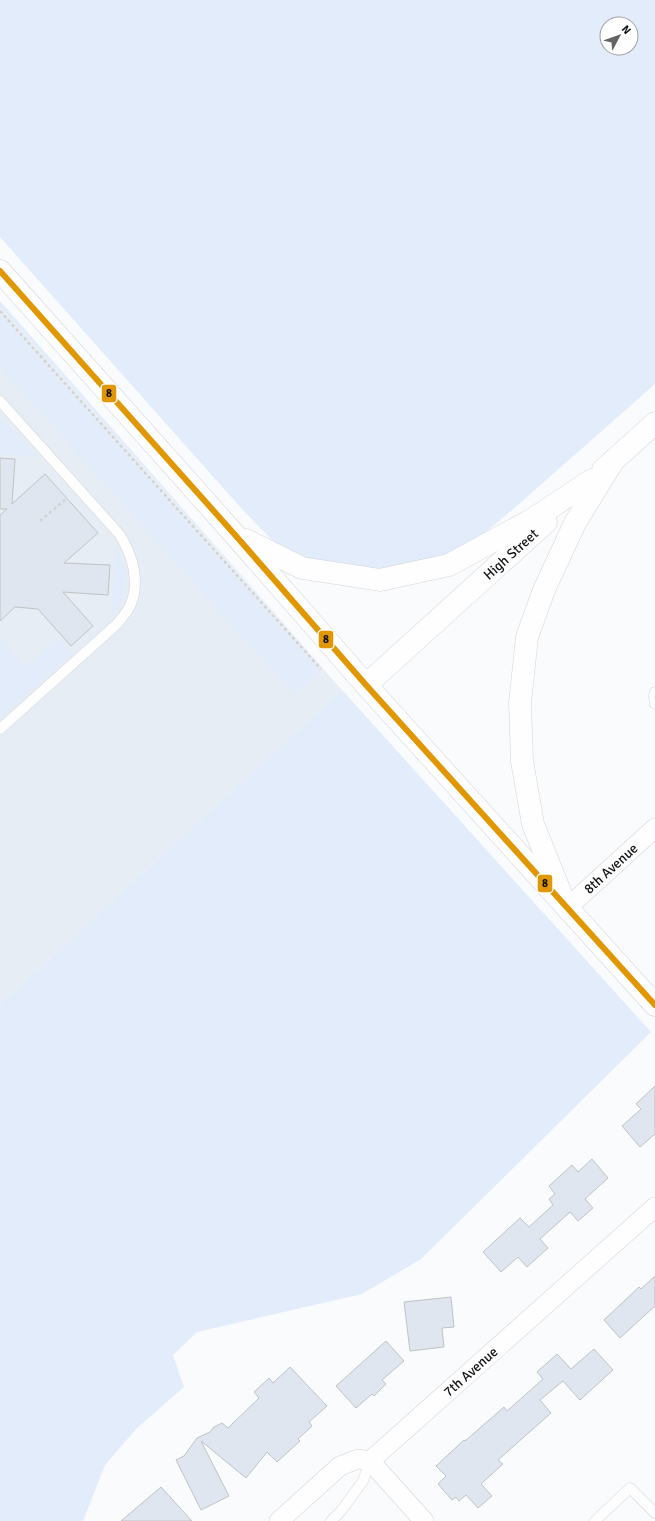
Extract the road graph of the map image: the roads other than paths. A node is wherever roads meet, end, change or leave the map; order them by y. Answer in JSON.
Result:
{"nodes":[{"id":1,"x":0,"y":271,"type":"edge"},
{"id":2,"x":2,"y":407,"type":"edge"},
{"id":3,"x":655,"y":423,"type":"edge"},
{"id":4,"x":613,"y":461,"type":"junction"},
{"id":5,"x":592,"y":480,"type":"junction"},
{"id":6,"x":236,"y":536,"type":"junction"},
{"id":7,"x":366,"y":685,"type":"junction"},
{"id":8,"x":655,"y":692,"type":"edge"},
{"id":9,"x":655,"y":704,"type":"edge"},
{"id":10,"x":0,"y":729,"type":"edge"},
{"id":11,"x":655,"y":828,"type":"edge"},
{"id":12,"x":567,"y":908,"type":"junction"},
{"id":13,"x":655,"y":1006,"type":"edge"},
{"id":14,"x":655,"y":1207,"type":"edge"},
{"id":15,"x":370,"y":1461,"type":"junction"},
{"id":16,"x":655,"y":1513,"type":"edge"},
{"id":17,"x":279,"y":1521,"type":"edge"},
{"id":18,"x":331,"y":1521,"type":"edge"},
{"id":19,"x":424,"y":1521,"type":"edge"},
{"id":20,"x":595,"y":1521,"type":"edge"}],
"edges":[{"from":1,"to":6,"type":"street"},
{"from":2,"to":10,"type":"lane"},
{"from":3,"to":4,"type":"street","name":"High Street"},
{"from":4,"to":5,"type":"street","name":"High Street"},
{"from":4,"to":12,"type":"street"},
{"from":5,"to":6,"type":"street"},
{"from":5,"to":7,"type":"street","name":"High Street"},
{"from":6,"to":7,"type":"street"},
{"from":7,"to":12,"type":"street"},
{"from":8,"to":9,"type":"lane"},
{"from":11,"to":12,"type":"street","name":"8th Avenue"},
{"from":12,"to":13,"type":"street"},
{"from":14,"to":15,"type":"street","name":"7th Avenue"},
{"from":15,"to":17,"type":"street"},
{"from":15,"to":18,"type":"lane"},
{"from":15,"to":19,"type":"street"},
{"from":16,"to":20,"type":"lane"}]}
